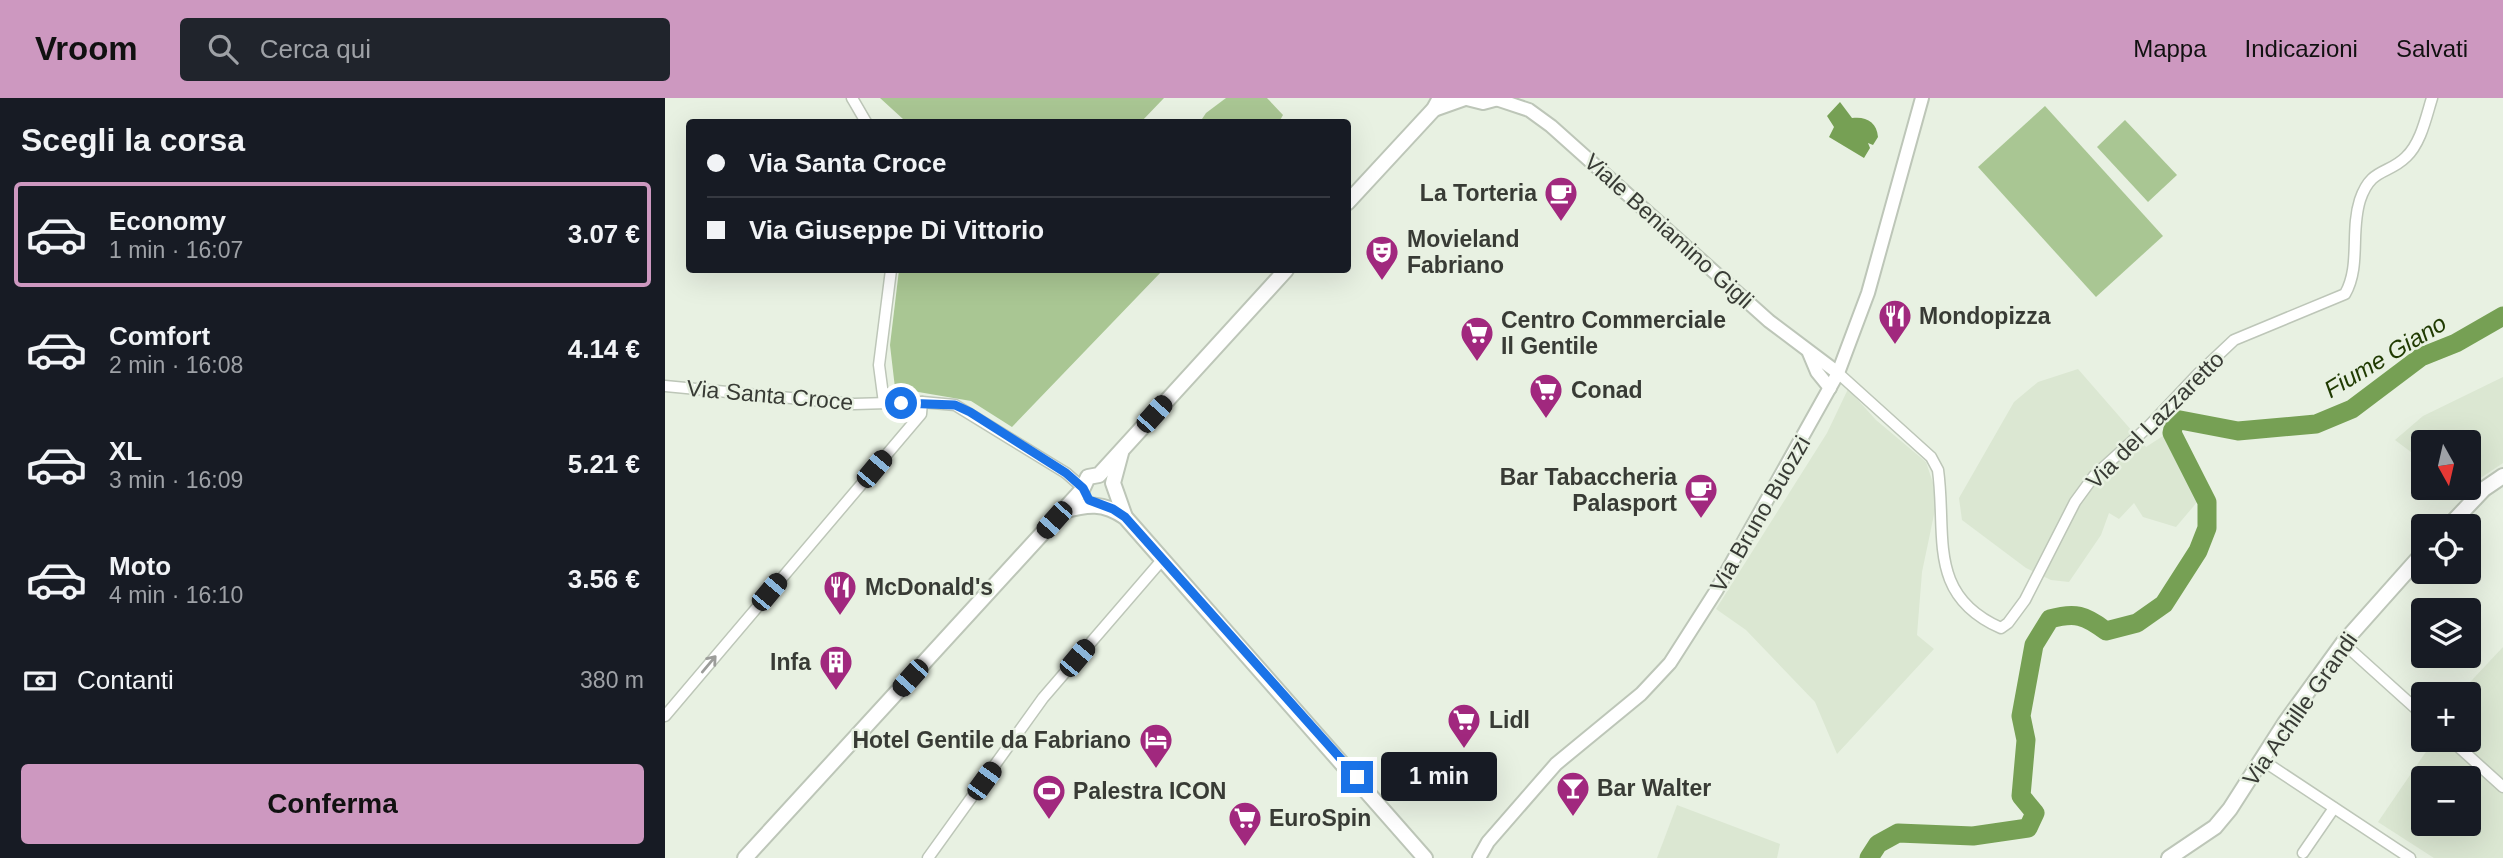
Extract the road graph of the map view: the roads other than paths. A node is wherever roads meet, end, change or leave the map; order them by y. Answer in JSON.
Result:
{"nodes":[{"id":1,"x":852,"y":98,"type":"edge"},
{"id":2,"x":1466,"y":98,"type":"edge"},
{"id":3,"x":1922,"y":98,"type":"edge"},
{"id":4,"x":2432,"y":98,"type":"edge"},
{"id":5,"x":1497,"y":99,"type":"edge"},
{"id":6,"x":1437,"y":104,"type":"edge"},
{"id":7,"x":1526,"y":104,"type":"edge"},
{"id":8,"x":864,"y":119,"type":"edge"},
{"id":9,"x":1351,"y":199,"type":"edge"},
{"id":10,"x":891,"y":273,"type":"edge"},
{"id":11,"x":1283,"y":273,"type":"edge"},
{"id":12,"x":1809,"y":354,"type":"junction"},
{"id":13,"x":1838,"y":373,"type":"junction"},
{"id":14,"x":665,"y":386,"type":"edge"},
{"id":15,"x":1830,"y":388,"type":"junction"},
{"id":16,"x":922,"y":402,"type":"junction"},
{"id":17,"x":884,"y":403,"type":"junction"},
{"id":18,"x":1123,"y":449,"type":"junction"},
{"id":19,"x":2503,"y":476,"type":"edge"},
{"id":20,"x":1088,"y":482,"type":"junction"},
{"id":21,"x":1114,"y":486,"type":"junction"},
{"id":22,"x":1097,"y":504,"type":"junction"},
{"id":23,"x":1062,"y":511,"type":"junction"},
{"id":24,"x":2460,"y":514,"type":"edge"},
{"id":25,"x":1125,"y":517,"type":"junction"},
{"id":26,"x":1162,"y":560,"type":"junction"},
{"id":27,"x":2411,"y":567,"type":"edge"},
{"id":28,"x":2343,"y":643,"type":"junction"},
{"id":29,"x":2411,"y":704,"type":"edge"},
{"id":30,"x":665,"y":716,"type":"edge"},
{"id":31,"x":2464,"y":752,"type":"edge"},
{"id":32,"x":2262,"y":760,"type":"junction"},
{"id":33,"x":2503,"y":787,"type":"edge"},
{"id":34,"x":2334,"y":808,"type":"junction"},
{"id":35,"x":2303,"y":853,"type":"dead end"},
{"id":36,"x":745,"y":858,"type":"edge"},
{"id":37,"x":927,"y":858,"type":"edge"},
{"id":38,"x":1425,"y":858,"type":"edge"},
{"id":39,"x":1479,"y":858,"type":"edge"},
{"id":40,"x":2169,"y":858,"type":"edge"},
{"id":41,"x":2410,"y":858,"type":"edge"}],
"edges":[{"from":1,"to":8,"type":"street"},
{"from":2,"to":5,"type":"main road"},
{"from":2,"to":6,"type":"main road"},
{"from":3,"to":13,"type":"street","name":"Via Bruno Buozzi"},
{"from":4,"to":13,"type":"street","name":"Via del Lazzaretto"},
{"from":5,"to":7,"type":"street","name":"Viale Beniamino Gigli"},
{"from":6,"to":9,"type":"main road"},
{"from":7,"to":12,"type":"street","name":"Viale Beniamino Gigli"},
{"from":10,"to":17,"type":"street"},
{"from":11,"to":18,"type":"main road"},
{"from":12,"to":13,"type":"street","name":"Viale Beniamino Gigli"},
{"from":12,"to":15,"type":"street","name":"Viale Beniamino Gigli"},
{"from":13,"to":15,"type":"street","name":"Via Bruno Buozzi"},
{"from":14,"to":17,"type":"street","name":"Via Santa Croce"},
{"from":15,"to":39,"type":"street","name":"Via Bruno Buozzi"},
{"from":16,"to":17,"type":"street","name":"Via Santa Croce"},
{"from":16,"to":20,"type":"street","name":"Via Santa Croce"},
{"from":30,"to":16,"type":"street","one_way":true},
{"from":18,"to":20,"type":"main road"},
{"from":18,"to":21,"type":"main road"},
{"from":19,"to":24,"type":"main road"},
{"from":20,"to":21,"type":"main road"},
{"from":20,"to":22,"type":"main road"},
{"from":20,"to":23,"type":"main road"},
{"from":21,"to":22,"type":"main road"},
{"from":21,"to":25,"type":"main road"},
{"from":22,"to":23,"type":"main road"},
{"from":22,"to":25,"type":"main road"},
{"from":23,"to":36,"type":"main road"},
{"from":25,"to":26,"type":"main road"},
{"from":26,"to":37,"type":"street"},
{"from":26,"to":38,"type":"main road"},
{"from":27,"to":28,"type":"main road","name":"Via Achille Grandi"},
{"from":28,"to":29,"type":"street"},
{"from":28,"to":32,"type":"main road","name":"Via Achille Grandi"},
{"from":31,"to":33,"type":"street"},
{"from":32,"to":34,"type":"street"},
{"from":32,"to":40,"type":"main road","name":"Via Achille Grandi"},
{"from":34,"to":35,"type":"street"},
{"from":34,"to":41,"type":"street"}]}
